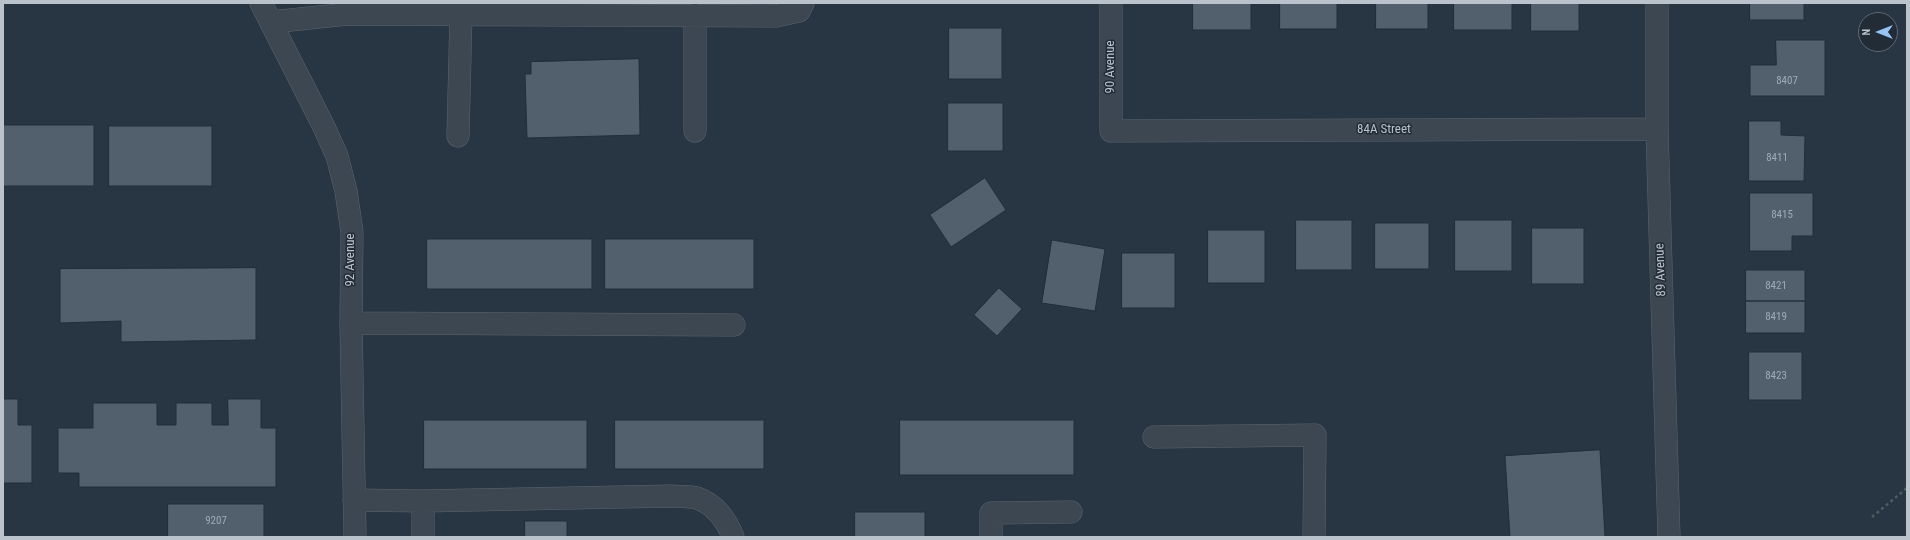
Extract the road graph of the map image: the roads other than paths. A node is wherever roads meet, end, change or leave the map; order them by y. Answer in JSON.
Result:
{"nodes":[{"id":1,"x":261,"y":3,"type":"edge"},
{"id":2,"x":802,"y":3,"type":"edge"},
{"id":3,"x":1111,"y":3,"type":"edge"},
{"id":4,"x":1657,"y":3,"type":"edge"},
{"id":5,"x":348,"y":8,"type":"edge"},
{"id":6,"x":575,"y":9,"type":"edge"},
{"id":7,"x":461,"y":14,"type":"junction"},
{"id":8,"x":695,"y":15,"type":"junction"},
{"id":9,"x":271,"y":22,"type":"junction"},
{"id":10,"x":1657,"y":129,"type":"junction"},
{"id":11,"x":695,"y":131,"type":"dead end"},
{"id":12,"x":1111,"y":131,"type":"joint"},
{"id":13,"x":458,"y":136,"type":"dead end"},
{"id":14,"x":352,"y":323,"type":"junction"},
{"id":15,"x":734,"y":325,"type":"dead end"},
{"id":16,"x":1154,"y":437,"type":"dead end"},
{"id":17,"x":354,"y":500,"type":"junction"},
{"id":18,"x":423,"y":501,"type":"junction"},
{"id":19,"x":1071,"y":512,"type":"dead end"},
{"id":20,"x":355,"y":537,"type":"edge"},
{"id":21,"x":423,"y":537,"type":"edge"},
{"id":22,"x":733,"y":537,"type":"edge"},
{"id":23,"x":991,"y":537,"type":"edge"},
{"id":24,"x":1314,"y":537,"type":"edge"},
{"id":25,"x":1669,"y":537,"type":"edge"}],
"edges":[{"from":1,"to":9,"type":"street","name":"92 Avenue"},
{"from":2,"to":8,"type":"street"},
{"from":3,"to":12,"type":"street","name":"90 Avenue"},
{"from":4,"to":10,"type":"street","name":"89 Avenue"},
{"from":5,"to":7,"type":"street"},
{"from":5,"to":9,"type":"street"},
{"from":6,"to":7,"type":"street"},
{"from":6,"to":8,"type":"street"},
{"from":7,"to":13,"type":"street"},
{"from":8,"to":11,"type":"street"},
{"from":9,"to":14,"type":"street","name":"92 Avenue"},
{"from":10,"to":12,"type":"street","name":"84A Street"},
{"from":10,"to":25,"type":"street","name":"89 Avenue"},
{"from":14,"to":15,"type":"street"},
{"from":14,"to":17,"type":"street","name":"92 Avenue"},
{"from":16,"to":24,"type":"street"},
{"from":17,"to":18,"type":"street"},
{"from":17,"to":20,"type":"street","name":"92 Avenue"},
{"from":18,"to":21,"type":"street"},
{"from":18,"to":22,"type":"street"},
{"from":19,"to":23,"type":"street"}]}
